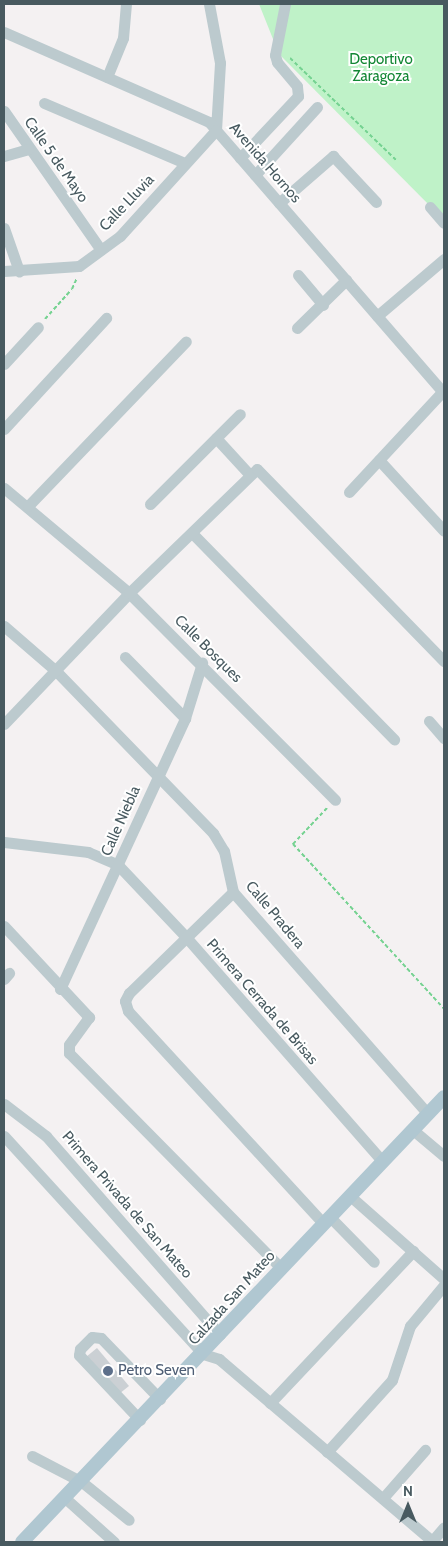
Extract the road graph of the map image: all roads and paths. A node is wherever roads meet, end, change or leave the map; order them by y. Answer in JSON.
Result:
{"nodes":[{"id":1,"x":126,"y":4,"type":"edge"},
{"id":2,"x":209,"y":4,"type":"edge"},
{"id":3,"x":285,"y":4,"type":"edge"},
{"id":4,"x":4,"y":23,"type":"edge"},
{"id":5,"x":4,"y":34,"type":"edge"},
{"id":6,"x":277,"y":46,"type":"junction"},
{"id":7,"x":107,"y":77,"type":"junction"},
{"id":8,"x":44,"y":103,"type":"dead end"},
{"id":9,"x":317,"y":107,"type":"dead end"},
{"id":10,"x":4,"y":111,"type":"edge"},
{"id":11,"x":216,"y":130,"type":"junction"},
{"id":12,"x":28,"y":149,"type":"junction"},
{"id":13,"x":4,"y":156,"type":"edge"},
{"id":14,"x":240,"y":158,"type":"junction"},
{"id":15,"x":397,"y":161,"type":"dead end"},
{"id":16,"x":185,"y":164,"type":"junction"},
{"id":17,"x":255,"y":174,"type":"junction"},
{"id":18,"x":376,"y":202,"type":"dead end"},
{"id":19,"x":279,"y":203,"type":"junction"},
{"id":20,"x":430,"y":207,"type":"dead end"},
{"id":21,"x":444,"y":223,"type":"edge"},
{"id":22,"x":4,"y":228,"type":"edge"},
{"id":23,"x":101,"y":250,"type":"junction"},
{"id":24,"x":444,"y":259,"type":"edge"},
{"id":25,"x":80,"y":266,"type":"junction"},
{"id":26,"x":19,"y":271,"type":"junction"},
{"id":27,"x":4,"y":272,"type":"edge"},
{"id":28,"x":298,"y":275,"type":"dead end"},
{"id":29,"x":346,"y":280,"type":"junction"},
{"id":30,"x":323,"y":304,"type":"junction"},
{"id":31,"x":377,"y":316,"type":"junction"},
{"id":32,"x":106,"y":318,"type":"dead end"},
{"id":33,"x":38,"y":327,"type":"joint"},
{"id":34,"x":297,"y":328,"type":"dead end"},
{"id":35,"x":186,"y":340,"type":"dead end"},
{"id":36,"x":4,"y":364,"type":"edge"},
{"id":37,"x":443,"y":392,"type":"edge"},
{"id":38,"x":240,"y":414,"type":"dead end"},
{"id":39,"x":4,"y":429,"type":"edge"},
{"id":40,"x":216,"y":438,"type":"junction"},
{"id":41,"x":380,"y":460,"type":"junction"},
{"id":42,"x":253,"y":472,"type":"junction"},
{"id":43,"x":4,"y":488,"type":"edge"},
{"id":44,"x":350,"y":492,"type":"dead end"},
{"id":45,"x":150,"y":504,"type":"dead end"},
{"id":46,"x":28,"y":506,"type":"junction"},
{"id":47,"x":444,"y":531,"type":"edge"},
{"id":48,"x":192,"y":533,"type":"junction"},
{"id":49,"x":129,"y":593,"type":"junction"},
{"id":50,"x":4,"y":626,"type":"edge"},
{"id":51,"x":125,"y":657,"type":"dead end"},
{"id":52,"x":444,"y":661,"type":"edge"},
{"id":53,"x":202,"y":663,"type":"junction"},
{"id":54,"x":56,"y":671,"type":"junction"},
{"id":55,"x":185,"y":718,"type":"junction"},
{"id":56,"x":429,"y":722,"type":"dead end"},
{"id":57,"x":4,"y":723,"type":"edge"},
{"id":58,"x":444,"y":738,"type":"edge"},
{"id":59,"x":394,"y":739,"type":"dead end"},
{"id":60,"x":157,"y":776,"type":"junction"},
{"id":61,"x":336,"y":800,"type":"joint"},
{"id":62,"x":4,"y":842,"type":"edge"},
{"id":63,"x":118,"y":865,"type":"junction"},
{"id":64,"x":233,"y":892,"type":"junction"},
{"id":65,"x":4,"y":926,"type":"edge"},
{"id":66,"x":186,"y":937,"type":"junction"},
{"id":67,"x":60,"y":988,"type":"junction"},
{"id":68,"x":444,"y":1009,"type":"edge"},
{"id":69,"x":444,"y":1097,"type":"edge"},
{"id":70,"x":4,"y":1104,"type":"edge"},
{"id":71,"x":428,"y":1114,"type":"junction"},
{"id":72,"x":412,"y":1130,"type":"junction"},
{"id":73,"x":4,"y":1136,"type":"edge"},
{"id":74,"x":444,"y":1156,"type":"edge"},
{"id":75,"x":382,"y":1161,"type":"junction"},
{"id":76,"x":349,"y":1195,"type":"junction"},
{"id":77,"x":326,"y":1219,"type":"junction"},
{"id":78,"x":413,"y":1251,"type":"junction"},
{"id":79,"x":374,"y":1262,"type":"dead end"},
{"id":80,"x":281,"y":1268,"type":"junction"},
{"id":81,"x":444,"y":1280,"type":"edge"},
{"id":82,"x":444,"y":1285,"type":"edge"},
{"id":83,"x":220,"y":1335,"type":"junction"},
{"id":84,"x":204,"y":1354,"type":"junction"},
{"id":85,"x":160,"y":1399,"type":"junction"},
{"id":86,"x":270,"y":1403,"type":"junction"},
{"id":87,"x":140,"y":1420,"type":"junction"},
{"id":88,"x":425,"y":1450,"type":"dead end"},
{"id":89,"x":327,"y":1452,"type":"junction"},
{"id":90,"x":32,"y":1456,"type":"dead end"},
{"id":91,"x":82,"y":1482,"type":"junction"},
{"id":92,"x":65,"y":1498,"type":"junction"},
{"id":93,"x":383,"y":1498,"type":"junction"},
{"id":94,"x":129,"y":1520,"type":"dead end"},
{"id":95,"x":444,"y":1527,"type":"edge"},
{"id":96,"x":22,"y":1542,"type":"edge"},
{"id":97,"x":114,"y":1542,"type":"edge"},
{"id":98,"x":432,"y":1542,"type":"edge"}],
"edges":[{"from":1,"to":7,"type":"street"},
{"from":2,"to":11,"type":"street"},
{"from":3,"to":6,"type":"street"},
{"from":4,"to":5,"type":"street"},
{"from":5,"to":7,"type":"street","name":"Avenida Hornos"},
{"from":6,"to":14,"type":"street"},
{"from":6,"to":15,"type":"path"},
{"from":7,"to":11,"type":"street","name":"Avenida Hornos"},
{"from":8,"to":16,"type":"street"},
{"from":9,"to":17,"type":"street"},
{"from":10,"to":12,"type":"street","name":"Calle 5 de Mayo"},
{"from":11,"to":14,"type":"street","name":"Avenida Hornos"},
{"from":11,"to":16,"type":"street","name":"Calle Lluvia"},
{"from":12,"to":13,"type":"street"},
{"from":12,"to":23,"type":"street","name":"Calle 5 de Mayo"},
{"from":14,"to":17,"type":"street","name":"Avenida Hornos"},
{"from":16,"to":23,"type":"street","name":"Calle Lluvia"},
{"from":17,"to":19,"type":"street","name":"Avenida Hornos"},
{"from":18,"to":19,"type":"street"},
{"from":19,"to":29,"type":"street","name":"Avenida Hornos"},
{"from":20,"to":21,"type":"street"},
{"from":22,"to":26,"type":"street"},
{"from":23,"to":25,"type":"street","name":"Calle Lluvia"},
{"from":24,"to":31,"type":"street"},
{"from":25,"to":26,"type":"street"},
{"from":25,"to":33,"type":"path"},
{"from":26,"to":27,"type":"street"},
{"from":28,"to":30,"type":"street"},
{"from":29,"to":30,"type":"street"},
{"from":29,"to":31,"type":"street","name":"Avenida Hornos"},
{"from":30,"to":34,"type":"street"},
{"from":31,"to":37,"type":"street","name":"Avenida Hornos"},
{"from":32,"to":39,"type":"street"},
{"from":33,"to":36,"type":"street"},
{"from":35,"to":46,"type":"street"},
{"from":37,"to":41,"type":"street"},
{"from":38,"to":40,"type":"street"},
{"from":40,"to":42,"type":"street"},
{"from":40,"to":45,"type":"street"},
{"from":41,"to":44,"type":"street"},
{"from":41,"to":47,"type":"street"},
{"from":42,"to":48,"type":"street"},
{"from":42,"to":52,"type":"street"},
{"from":43,"to":46,"type":"street","name":"Calle Bosques"},
{"from":46,"to":49,"type":"street","name":"Calle Bosques"},
{"from":48,"to":49,"type":"street"},
{"from":48,"to":59,"type":"street"},
{"from":49,"to":53,"type":"street","name":"Calle Bosques"},
{"from":49,"to":54,"type":"street"},
{"from":50,"to":54,"type":"street","name":"Calle Pradera"},
{"from":51,"to":55,"type":"street"},
{"from":53,"to":55,"type":"street","name":"Calle Niebla"},
{"from":53,"to":61,"type":"street","name":"Calle Bosques"},
{"from":54,"to":57,"type":"street"},
{"from":54,"to":60,"type":"street","name":"Calle Pradera"},
{"from":55,"to":60,"type":"street","name":"Calle Niebla"},
{"from":56,"to":58,"type":"street"},
{"from":60,"to":63,"type":"street","name":"Calle Niebla"},
{"from":60,"to":64,"type":"street","name":"Calle Pradera"},
{"from":61,"to":68,"type":"path"},
{"from":62,"to":63,"type":"street"},
{"from":63,"to":66,"type":"street","name":"Primera Cerrada de Brisas"},
{"from":63,"to":67,"type":"street","name":"Calle Niebla"},
{"from":64,"to":66,"type":"street"},
{"from":64,"to":71,"type":"street","name":"Calle Pradera"},
{"from":65,"to":67,"type":"street"},
{"from":66,"to":75,"type":"street","name":"Primera Cerrada de Brisas"},
{"from":66,"to":77,"type":"street"},
{"from":67,"to":80,"type":"street"},
{"from":69,"to":71,"type":"main road","name":"Calzada San Mateo"},
{"from":70,"to":83,"type":"street","name":"Primera Privada de San Mateo"},
{"from":71,"to":72,"type":"main road","name":"Calzada San Mateo"},
{"from":72,"to":74,"type":"street"},
{"from":72,"to":75,"type":"main road","name":"Calzada San Mateo"},
{"from":73,"to":84,"type":"street"},
{"from":75,"to":76,"type":"main road","name":"Calzada San Mateo"},
{"from":76,"to":77,"type":"main road","name":"Calzada San Mateo"},
{"from":76,"to":78,"type":"street"},
{"from":77,"to":79,"type":"street"},
{"from":77,"to":80,"type":"main road","name":"Calzada San Mateo"},
{"from":78,"to":81,"type":"street"},
{"from":78,"to":86,"type":"street"},
{"from":80,"to":83,"type":"main road","name":"Calzada San Mateo"},
{"from":82,"to":89,"type":"street"},
{"from":83,"to":84,"type":"main road","name":"Calzada San Mateo"},
{"from":84,"to":85,"type":"main road","name":"Calzada San Mateo"},
{"from":84,"to":86,"type":"street"},
{"from":85,"to":87,"type":"main road","name":"Calzada San Mateo"},
{"from":85,"to":87,"type":"street"},
{"from":86,"to":89,"type":"street"},
{"from":87,"to":91,"type":"main road","name":"Calzada San Mateo"},
{"from":88,"to":93,"type":"street"},
{"from":89,"to":93,"type":"street"},
{"from":90,"to":91,"type":"street"},
{"from":91,"to":92,"type":"main road","name":"Calzada San Mateo"},
{"from":91,"to":94,"type":"street"},
{"from":92,"to":96,"type":"main road","name":"Calzada San Mateo"},
{"from":92,"to":97,"type":"street"},
{"from":93,"to":98,"type":"street"},
{"from":95,"to":98,"type":"street"}]}
